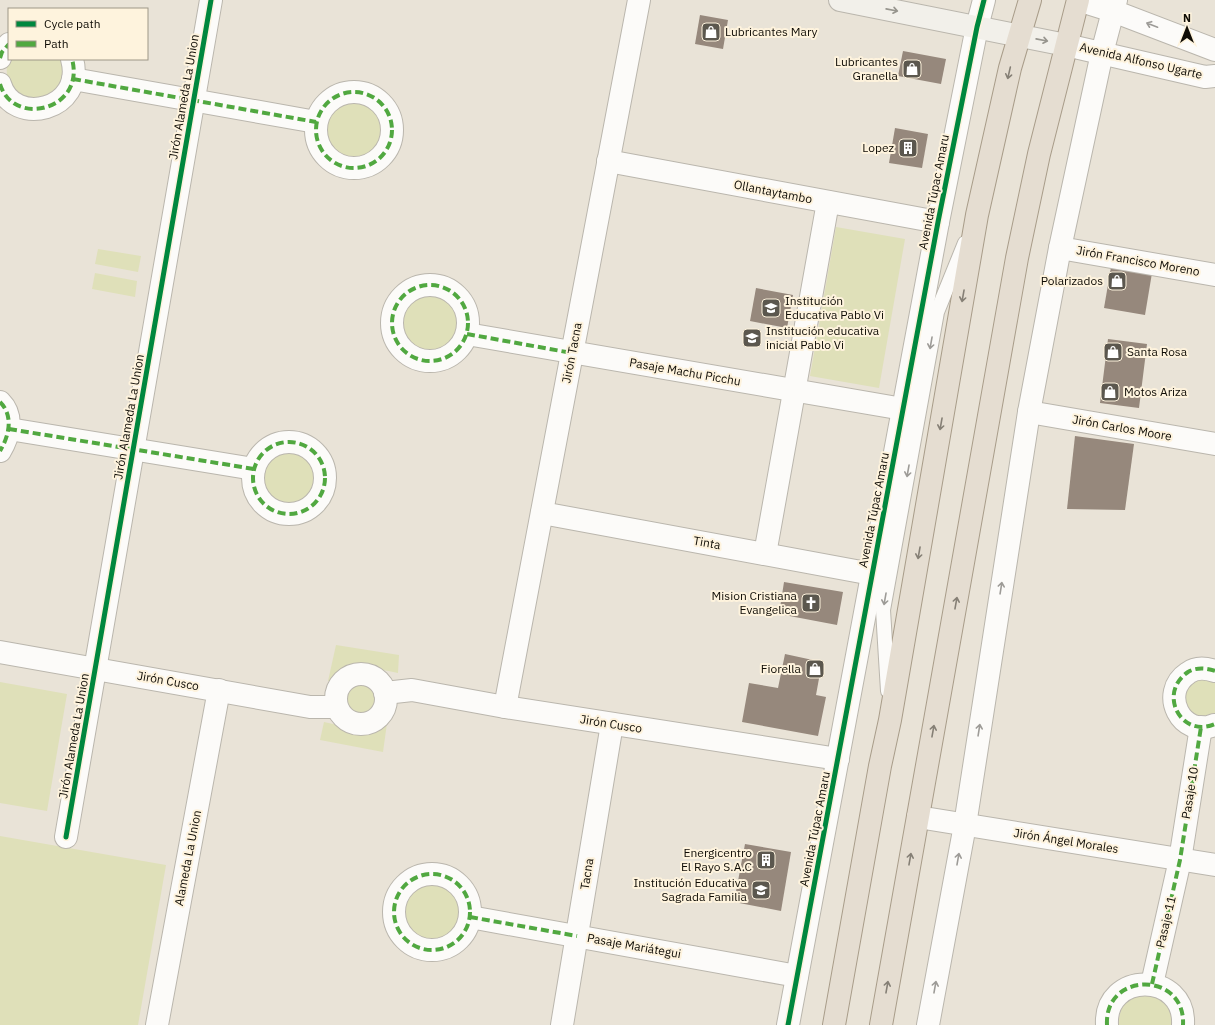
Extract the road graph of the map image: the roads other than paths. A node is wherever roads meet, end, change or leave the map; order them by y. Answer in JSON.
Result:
{"nodes":[{"id":1,"x":211,"y":0,"type":"edge"},
{"id":2,"x":639,"y":0,"type":"edge"},
{"id":3,"x":840,"y":0,"type":"edge"},
{"id":4,"x":984,"y":0,"type":"edge"},
{"id":5,"x":1030,"y":0,"type":"edge"},
{"id":6,"x":1078,"y":0,"type":"edge"},
{"id":7,"x":1114,"y":5,"type":"edge"},
{"id":8,"x":977,"y":27,"type":"junction"},
{"id":9,"x":1020,"y":36,"type":"junction"},
{"id":10,"x":8,"y":45,"type":"edge"},
{"id":11,"x":1066,"y":45,"type":"junction"},
{"id":12,"x":1215,"y":50,"type":"edge"},
{"id":13,"x":1102,"y":53,"type":"junction"},
{"id":14,"x":0,"y":58,"type":"edge"},
{"id":15,"x":72,"y":69,"type":"edge"},
{"id":16,"x":1215,"y":76,"type":"edge"},
{"id":17,"x":0,"y":84,"type":"edge"},
{"id":18,"x":193,"y":100,"type":"junction"},
{"id":19,"x":316,"y":122,"type":"dead end"},
{"id":20,"x":608,"y":161,"type":"junction"},
{"id":21,"x":828,"y":202,"type":"junction"},
{"id":22,"x":938,"y":222,"type":"junction"},
{"id":23,"x":1060,"y":248,"type":"junction"},
{"id":24,"x":1215,"y":275,"type":"edge"},
{"id":25,"x":467,"y":334,"type":"dead end"},
{"id":26,"x":572,"y":353,"type":"junction"},
{"id":27,"x":794,"y":391,"type":"junction"},
{"id":28,"x":0,"y":402,"type":"edge"},
{"id":29,"x":903,"y":410,"type":"junction"},
{"id":30,"x":1029,"y":412,"type":"junction"},
{"id":31,"x":9,"y":429,"type":"junction"},
{"id":32,"x":1215,"y":444,"type":"edge"},
{"id":33,"x":133,"y":450,"type":"junction"},
{"id":34,"x":0,"y":451,"type":"edge"},
{"id":35,"x":254,"y":469,"type":"dead end"},
{"id":36,"x":542,"y":513,"type":"junction"},
{"id":37,"x":765,"y":554,"type":"junction"},
{"id":38,"x":872,"y":574,"type":"junction"},
{"id":39,"x":0,"y":652,"type":"edge"},
{"id":40,"x":96,"y":668,"type":"junction"},
{"id":41,"x":1215,"y":671,"type":"edge"},
{"id":42,"x":219,"y":690,"type":"junction"},
{"id":43,"x":385,"y":693,"type":"junction"},
{"id":44,"x":336,"y":706,"type":"junction"},
{"id":45,"x":505,"y":707,"type":"junction"},
{"id":46,"x":612,"y":724,"type":"junction"},
{"id":47,"x":1208,"y":726,"type":"edge"},
{"id":48,"x":838,"y":759,"type":"junction"},
{"id":49,"x":918,"y":817,"type":"junction"},
{"id":50,"x":965,"y":825,"type":"junction"},
{"id":51,"x":66,"y":837,"type":"dead end"},
{"id":52,"x":1180,"y":860,"type":"junction"},
{"id":53,"x":1215,"y":865,"type":"edge"},
{"id":54,"x":470,"y":916,"type":"dead end"},
{"id":55,"x":577,"y":936,"type":"junction"},
{"id":56,"x":797,"y":976,"type":"junction"},
{"id":57,"x":1152,"y":984,"type":"junction"},
{"id":58,"x":157,"y":1025,"type":"edge"},
{"id":59,"x":562,"y":1025,"type":"edge"},
{"id":60,"x":788,"y":1025,"type":"edge"},
{"id":61,"x":834,"y":1025,"type":"edge"},
{"id":62,"x":881,"y":1025,"type":"edge"},
{"id":63,"x":928,"y":1025,"type":"edge"},
{"id":64,"x":1107,"y":1025,"type":"edge"},
{"id":65,"x":1183,"y":1025,"type":"edge"}],
"edges":[{"from":1,"to":18,"type":"street","name":"Jirón Alameda La Union"},
{"from":2,"to":20,"type":"street","name":"Jirón Tacna"},
{"from":3,"to":8,"type":"main road","one_way":true},
{"from":4,"to":8,"type":"street","name":"Avenida Túpac Amaru"},
{"from":5,"to":9,"type":"highway"},
{"from":6,"to":7,"type":"street"},
{"from":6,"to":11,"type":"highway"},
{"from":12,"to":7,"type":"street","one_way":true},
{"from":7,"to":13,"type":"street"},
{"from":8,"to":9,"type":"main road"},
{"from":8,"to":22,"type":"street","name":"Avenida Túpac Amaru"},
{"from":9,"to":11,"type":"main road","one_way":true},
{"from":9,"to":61,"type":"highway","one_way":true},
{"from":10,"to":14,"type":"street"},
{"from":11,"to":13,"type":"street","name":"Avenida Alfonso Ugarte"},
{"from":49,"to":11,"type":"highway","one_way":true},
{"from":13,"to":16,"type":"street","name":"Avenida Alfonso Ugarte"},
{"from":13,"to":23,"type":"street"},
{"from":15,"to":17,"type":"street"},
{"from":15,"to":18,"type":"street"},
{"from":18,"to":19,"type":"street"},
{"from":18,"to":33,"type":"street","name":"Jirón Alameda La Union"},
{"from":20,"to":21,"type":"street","name":"Ollantaytambo"},
{"from":20,"to":26,"type":"street","name":"Jirón Tacna"},
{"from":21,"to":22,"type":"street","name":"Ollantaytambo"},
{"from":21,"to":27,"type":"street"},
{"from":22,"to":29,"type":"street","name":"Avenida Túpac Amaru","one_way":true},
{"from":23,"to":24,"type":"street","name":"Jirón Francisco Moreno"},
{"from":23,"to":30,"type":"street"},
{"from":25,"to":26,"type":"street","name":"Pasaje Machu Picchu"},
{"from":26,"to":27,"type":"street","name":"Pasaje Machu Picchu"},
{"from":26,"to":36,"type":"street","name":"Jirón Tacna"},
{"from":27,"to":29,"type":"street","name":"Pasaje Machu Picchu"},
{"from":27,"to":37,"type":"street"},
{"from":28,"to":31,"type":"street"},
{"from":29,"to":38,"type":"street","name":"Avenida Túpac Amaru","one_way":true},
{"from":30,"to":32,"type":"street","name":"Jirón Carlos Moore"},
{"from":50,"to":30,"type":"street","one_way":true},
{"from":31,"to":33,"type":"street"},
{"from":31,"to":34,"type":"street"},
{"from":33,"to":35,"type":"street"},
{"from":33,"to":40,"type":"street","name":"Jirón Alameda La Union"},
{"from":36,"to":37,"type":"street","name":"Tinta"},
{"from":36,"to":45,"type":"street","name":"Jirón Tacna"},
{"from":37,"to":38,"type":"street","name":"Tinta"},
{"from":38,"to":48,"type":"street","name":"Avenida Túpac Amaru","one_way":true},
{"from":39,"to":40,"type":"street","name":"Jirón Cusco"},
{"from":40,"to":42,"type":"street","name":"Jirón Cusco"},
{"from":40,"to":51,"type":"street","name":"Jirón Alameda La Union"},
{"from":41,"to":47,"type":"street","name":"Pasaje 10"},
{"from":42,"to":44,"type":"street","name":"Jirón Cusco"},
{"from":42,"to":58,"type":"street","name":"Alameda La Union"},
{"from":43,"to":44,"type":"street"},
{"from":43,"to":44,"type":"street"},
{"from":43,"to":45,"type":"street","name":"Jirón Cusco"},
{"from":45,"to":46,"type":"street","name":"Jirón Cusco"},
{"from":46,"to":48,"type":"street","name":"Jirón Cusco"},
{"from":46,"to":55,"type":"street","name":"Tacna"},
{"from":47,"to":52,"type":"street","name":"Pasaje 10"},
{"from":48,"to":56,"type":"street","name":"Avenida Túpac Amaru"},
{"from":49,"to":50,"type":"street","name":"Jirón Ángel Morales"},
{"from":62,"to":49,"type":"highway","one_way":true},
{"from":50,"to":52,"type":"street","name":"Jirón Ángel Morales"},
{"from":63,"to":50,"type":"street","one_way":true},
{"from":52,"to":53,"type":"street","name":"Jirón Ángel Morales"},
{"from":52,"to":57,"type":"street","name":"Pasaje 11"},
{"from":54,"to":55,"type":"street","name":"Pasaje Mariátegui"},
{"from":55,"to":56,"type":"street","name":"Pasaje Mariátegui"},
{"from":55,"to":59,"type":"street","name":"Tacna"},
{"from":56,"to":60,"type":"street","name":"Avenida Túpac Amaru"},
{"from":57,"to":64,"type":"street"},
{"from":57,"to":65,"type":"street"}]}
